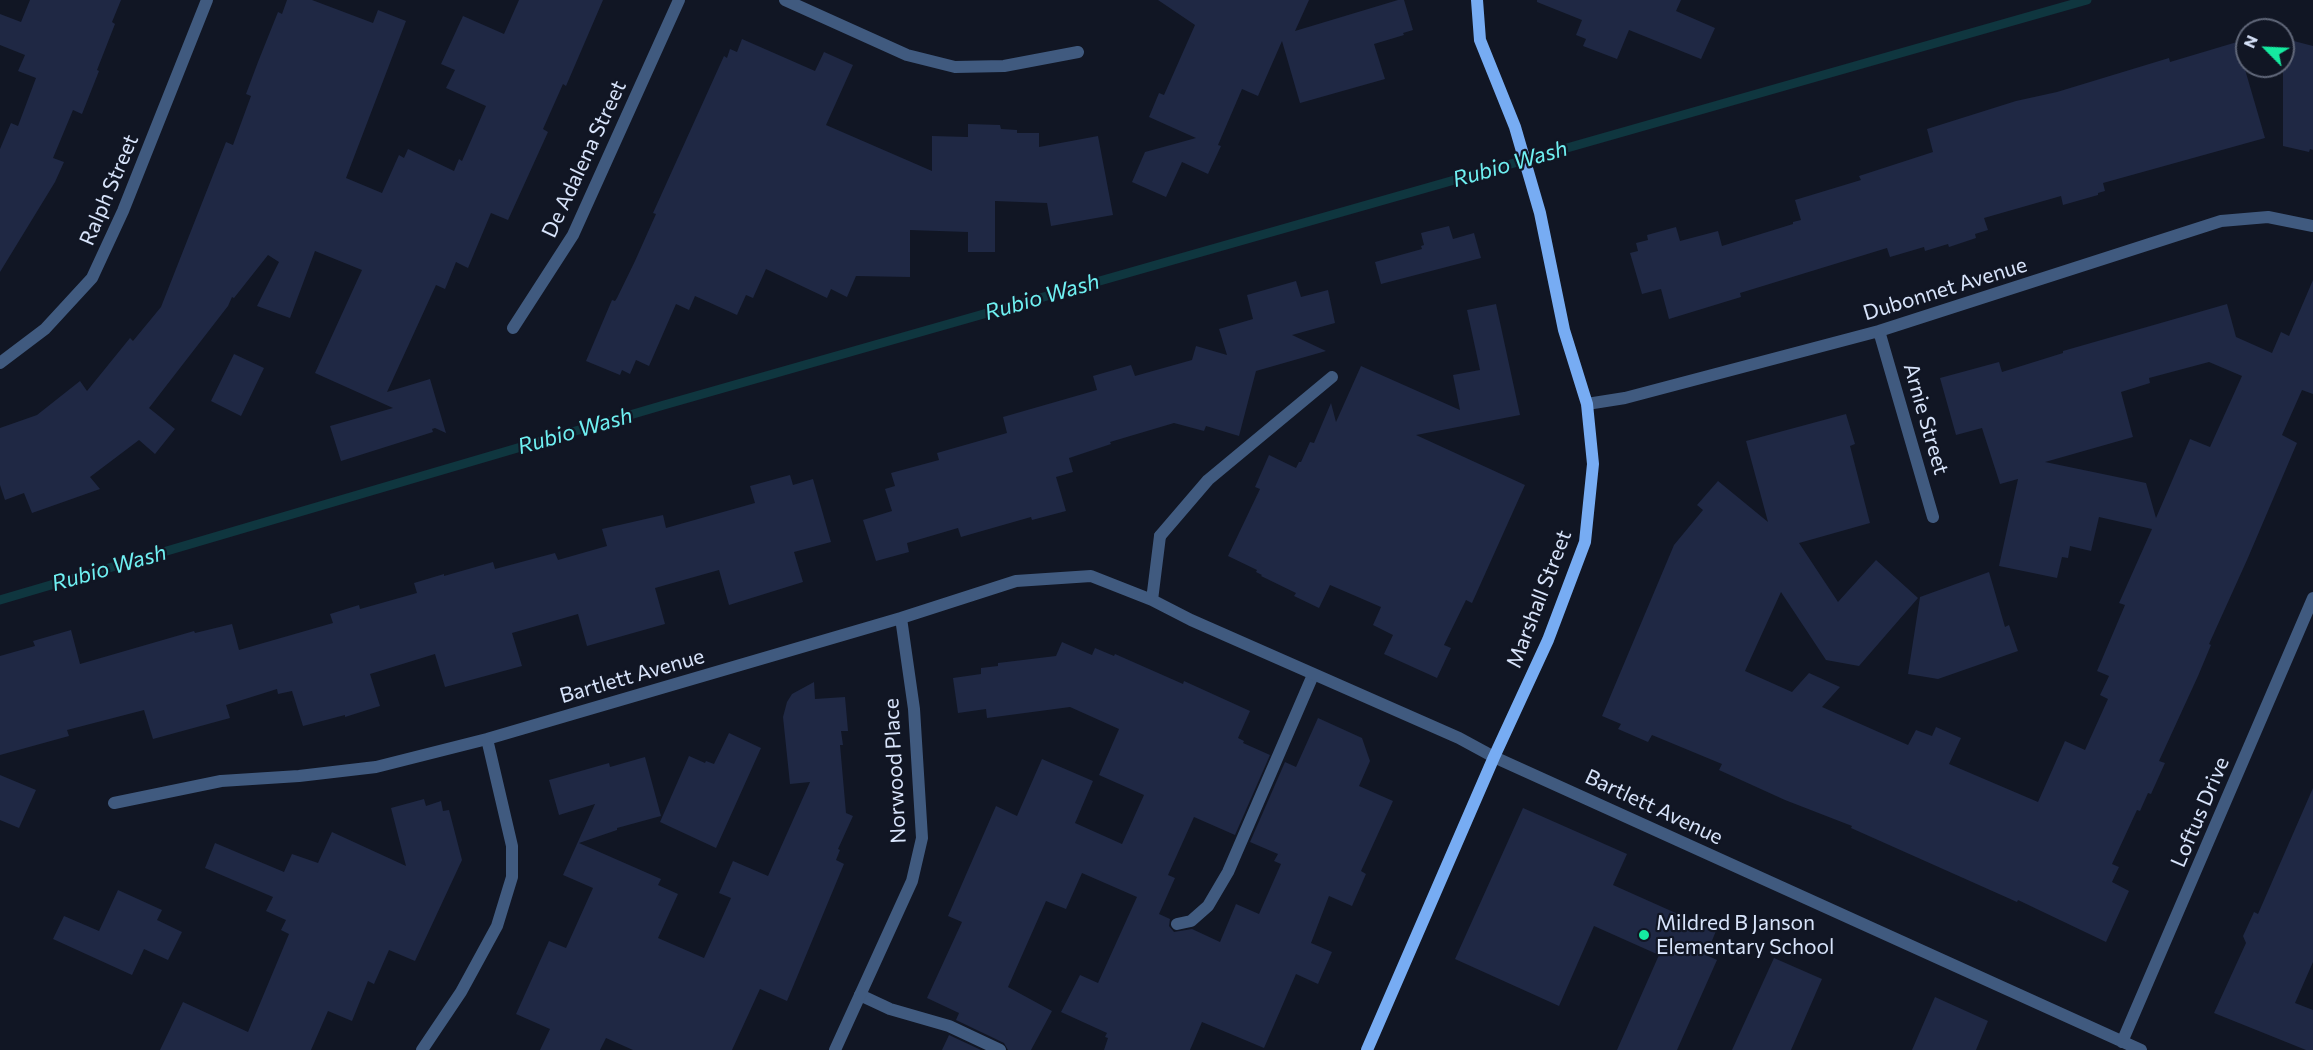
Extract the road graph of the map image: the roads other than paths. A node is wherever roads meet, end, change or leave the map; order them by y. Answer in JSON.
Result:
{"nodes":[{"id":1,"x":207,"y":0,"type":"edge"},
{"id":2,"x":679,"y":0,"type":"edge"},
{"id":3,"x":785,"y":0,"type":"edge"},
{"id":4,"x":1477,"y":0,"type":"edge"},
{"id":5,"x":1078,"y":52,"type":"dead end"},
{"id":6,"x":2313,"y":226,"type":"edge"},
{"id":7,"x":513,"y":328,"type":"dead end"},
{"id":8,"x":1879,"y":331,"type":"junction"},
{"id":9,"x":0,"y":363,"type":"edge"},
{"id":10,"x":1332,"y":377,"type":"dead end"},
{"id":11,"x":1587,"y":404,"type":"junction"},
{"id":12,"x":1934,"y":517,"type":"dead end"},
{"id":13,"x":2313,"y":598,"type":"edge"},
{"id":14,"x":1152,"y":600,"type":"junction"},
{"id":15,"x":901,"y":618,"type":"junction"},
{"id":16,"x":1313,"y":675,"type":"junction"},
{"id":17,"x":487,"y":739,"type":"junction"},
{"id":18,"x":1494,"y":757,"type":"junction"},
{"id":19,"x":114,"y":803,"type":"dead end"},
{"id":20,"x":1177,"y":924,"type":"dead end"},
{"id":21,"x":860,"y":995,"type":"junction"},
{"id":22,"x":2122,"y":1042,"type":"junction"},
{"id":23,"x":422,"y":1050,"type":"edge"},
{"id":24,"x":835,"y":1050,"type":"edge"},
{"id":25,"x":1000,"y":1050,"type":"edge"},
{"id":26,"x":1367,"y":1050,"type":"edge"},
{"id":27,"x":2141,"y":1050,"type":"edge"}],
"edges":[{"from":1,"to":9,"type":"street","name":"Ralph Street"},
{"from":2,"to":7,"type":"street","name":"De Adalena Street"},
{"from":3,"to":5,"type":"street"},
{"from":4,"to":11,"type":"street","name":"Marshall Street"},
{"from":6,"to":8,"type":"street","name":"Dubonnet Avenue"},
{"from":8,"to":11,"type":"street","name":"Dubonnet Avenue"},
{"from":8,"to":12,"type":"street","name":"Arnie Street"},
{"from":10,"to":14,"type":"street"},
{"from":11,"to":18,"type":"street","name":"Marshall Street"},
{"from":13,"to":22,"type":"street","name":"Loftus Drive"},
{"from":14,"to":15,"type":"street","name":"Bartlett Avenue"},
{"from":14,"to":16,"type":"street","name":"Bartlett Avenue"},
{"from":15,"to":17,"type":"street","name":"Bartlett Avenue"},
{"from":15,"to":21,"type":"street","name":"Norwood Place"},
{"from":16,"to":18,"type":"street","name":"Bartlett Avenue"},
{"from":16,"to":20,"type":"street"},
{"from":17,"to":19,"type":"street","name":"Bartlett Avenue"},
{"from":17,"to":23,"type":"street"},
{"from":18,"to":22,"type":"street","name":"Bartlett Avenue"},
{"from":18,"to":26,"type":"street","name":"Marshall Street"},
{"from":21,"to":24,"type":"street","name":"Norwood Place"},
{"from":21,"to":25,"type":"street"},
{"from":22,"to":27,"type":"street","name":"Bartlett Avenue"}]}
